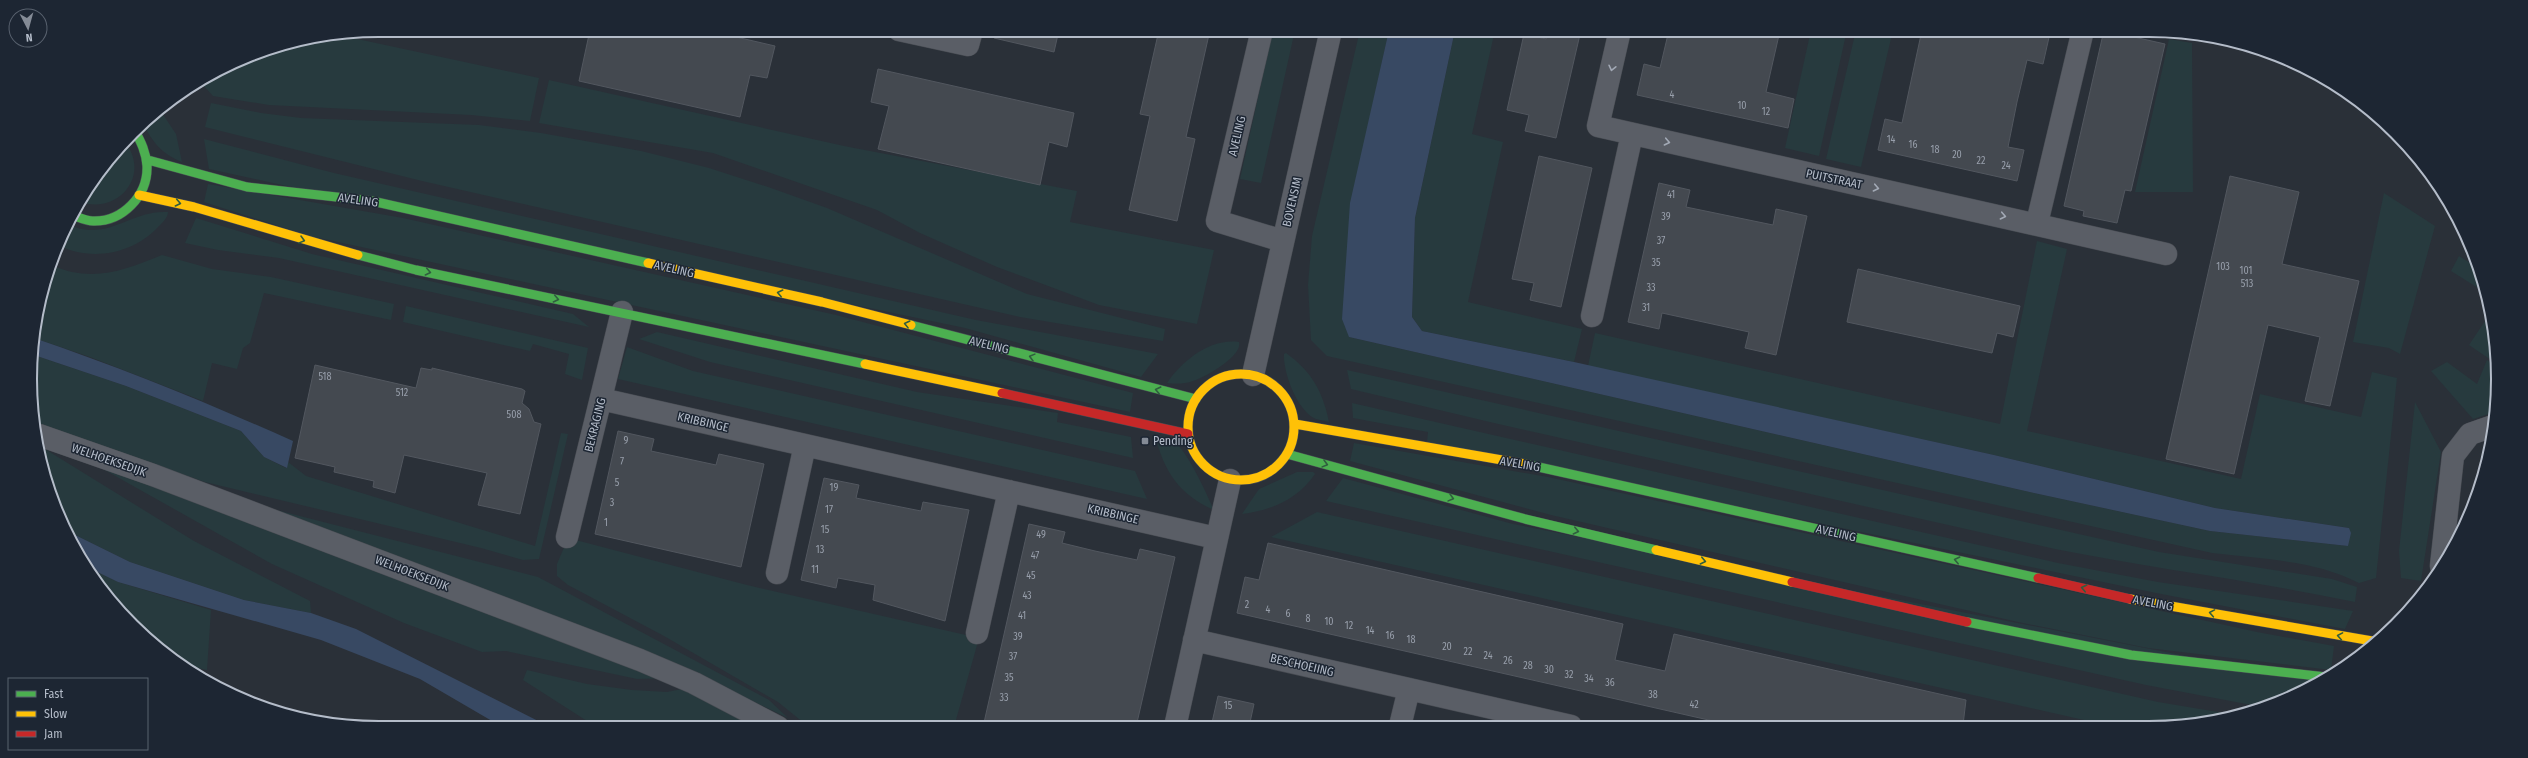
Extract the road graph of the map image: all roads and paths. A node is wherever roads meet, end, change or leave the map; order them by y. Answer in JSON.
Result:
{"nodes":[{"id":1,"x":931,"y":37,"type":"edge"},
{"id":2,"x":970,"y":37,"type":"edge"},
{"id":3,"x":1260,"y":37,"type":"edge"},
{"id":4,"x":1329,"y":37,"type":"edge"},
{"id":5,"x":1618,"y":37,"type":"edge"},
{"id":6,"x":2081,"y":37,"type":"edge"},
{"id":7,"x":1632,"y":134,"type":"junction"},
{"id":8,"x":138,"y":136,"type":"edge"},
{"id":9,"x":148,"y":160,"type":"junction"},
{"id":10,"x":140,"y":195,"type":"junction"},
{"id":11,"x":78,"y":218,"type":"edge"},
{"id":12,"x":2037,"y":223,"type":"junction"},
{"id":13,"x":1283,"y":241,"type":"junction"},
{"id":14,"x":2166,"y":254,"type":"dead end"},
{"id":15,"x":622,"y":312,"type":"junction"},
{"id":16,"x":1592,"y":316,"type":"dead end"},
{"id":17,"x":1252,"y":375,"type":"junction"},
{"id":18,"x":601,"y":399,"type":"junction"},
{"id":19,"x":1196,"y":399,"type":"junction"},
{"id":20,"x":1295,"y":424,"type":"junction"},
{"id":21,"x":2487,"y":428,"type":"edge"},
{"id":22,"x":1188,"y":434,"type":"junction"},
{"id":23,"x":42,"y":436,"type":"edge"},
{"id":24,"x":805,"y":445,"type":"junction"},
{"id":25,"x":1288,"y":454,"type":"junction"},
{"id":26,"x":1230,"y":480,"type":"junction"},
{"id":27,"x":1009,"y":491,"type":"junction"},
{"id":28,"x":567,"y":537,"type":"dead end"},
{"id":29,"x":1216,"y":538,"type":"junction"},
{"id":30,"x":2442,"y":555,"type":"edge"},
{"id":31,"x":776,"y":573,"type":"dead end"},
{"id":32,"x":976,"y":633,"type":"dead end"},
{"id":33,"x":1194,"y":640,"type":"junction"},
{"id":34,"x":2369,"y":640,"type":"edge"},
{"id":35,"x":2319,"y":675,"type":"edge"},
{"id":36,"x":1409,"y":689,"type":"junction"},
{"id":37,"x":767,"y":721,"type":"edge"},
{"id":38,"x":1177,"y":721,"type":"edge"},
{"id":39,"x":1401,"y":721,"type":"edge"},
{"id":40,"x":1549,"y":721,"type":"edge"}],
"edges":[{"from":1,"to":2,"type":"street"},
{"from":3,"to":13,"type":"street","name":"AVELING"},
{"from":4,"to":13,"type":"street","name":"BOVENSIM"},
{"from":5,"to":7,"type":"street","name":"PUITSTRAAT","one_way":true},
{"from":6,"to":12,"type":"street"},
{"from":7,"to":12,"type":"street","name":"PUITSTRAAT","one_way":true},
{"from":7,"to":16,"type":"street"},
{"from":8,"to":9,"type":"main road"},
{"from":9,"to":10,"type":"main road"},
{"from":19,"to":9,"type":"main road","name":"AVELING","one_way":true},
{"from":10,"to":11,"type":"main road"},
{"from":10,"to":15,"type":"main road","one_way":true},
{"from":12,"to":14,"type":"street","name":"PUITSTRAAT"},
{"from":13,"to":17,"type":"street","name":"BOVENSIM"},
{"from":15,"to":18,"type":"street","name":"BEKRAGING"},
{"from":15,"to":22,"type":"main road"},
{"from":17,"to":19,"type":"main road"},
{"from":17,"to":20,"type":"main road"},
{"from":18,"to":24,"type":"street","name":"KRIBBINGE"},
{"from":18,"to":28,"type":"street","name":"BEKRAGING"},
{"from":19,"to":22,"type":"main road"},
{"from":20,"to":25,"type":"main road"},
{"from":34,"to":20,"type":"main road","name":"AVELING","one_way":true},
{"from":21,"to":30,"type":"street"},
{"from":22,"to":26,"type":"main road"},
{"from":23,"to":37,"type":"street","name":"WELHOEKSEDIJK"},
{"from":24,"to":27,"type":"street","name":"KRIBBINGE"},
{"from":24,"to":31,"type":"street"},
{"from":25,"to":26,"type":"main road"},
{"from":25,"to":35,"type":"main road","one_way":true},
{"from":26,"to":29,"type":"street"},
{"from":27,"to":29,"type":"street","name":"KRIBBINGE"},
{"from":27,"to":32,"type":"street"},
{"from":29,"to":33,"type":"street"},
{"from":33,"to":36,"type":"street","name":"BESCHOEIING"},
{"from":33,"to":38,"type":"street"},
{"from":36,"to":39,"type":"street"},
{"from":36,"to":40,"type":"street","name":"BESCHOEIING"}]}
